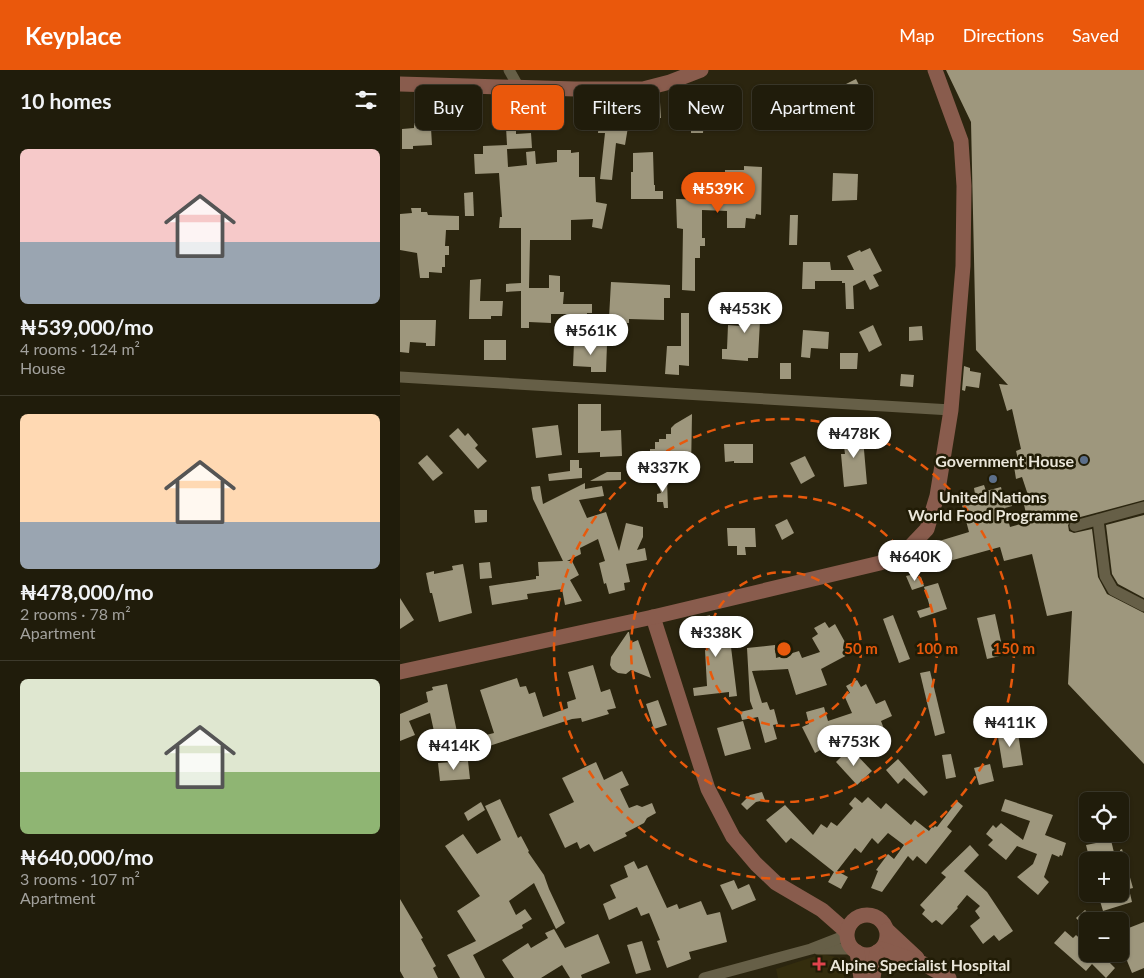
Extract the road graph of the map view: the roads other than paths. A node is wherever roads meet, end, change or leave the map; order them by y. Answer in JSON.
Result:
{"nodes":[{"id":1,"x":509,"y":70,"type":"edge"},
{"id":2,"x":701,"y":70,"type":"edge"},
{"id":3,"x":935,"y":70,"type":"edge"},
{"id":4,"x":400,"y":84,"type":"edge"},
{"id":5,"x":517,"y":85,"type":"edge"},
{"id":6,"x":492,"y":86,"type":"edge"},
{"id":7,"x":564,"y":88,"type":"edge"},
{"id":8,"x":400,"y":377,"type":"edge"},
{"id":9,"x":951,"y":410,"type":"junction"},
{"id":10,"x":1144,"y":507,"type":"edge"},
{"id":11,"x":1098,"y":520,"type":"junction"},
{"id":12,"x":1075,"y":526,"type":"dead end"},
{"id":13,"x":1144,"y":606,"type":"edge"},
{"id":14,"x":653,"y":617,"type":"junction"},
{"id":15,"x":400,"y":672,"type":"edge"},
{"id":16,"x":822,"y":910,"type":"junction"},
{"id":17,"x":862,"y":915,"type":"junction"},
{"id":18,"x":887,"y":930,"type":"junction"},
{"id":19,"x":847,"y":934,"type":"junction"},
{"id":20,"x":811,"y":949,"type":"junction"},
{"id":21,"x":855,"y":950,"type":"junction"},
{"id":22,"x":879,"y":950,"type":"junction"},
{"id":23,"x":922,"y":963,"type":"junction"},
{"id":24,"x":704,"y":978,"type":"edge"},
{"id":25,"x":861,"y":978,"type":"edge"},
{"id":26,"x":873,"y":978,"type":"edge"},
{"id":27,"x":949,"y":978,"type":"edge"}],
"edges":[{"from":1,"to":5,"type":"street"},
{"from":2,"to":7,"type":"street"},
{"from":3,"to":9,"type":"street"},
{"from":4,"to":6,"type":"street"},
{"from":8,"to":9,"type":"street"},
{"from":9,"to":14,"type":"street"},
{"from":10,"to":11,"type":"street"},
{"from":11,"to":12,"type":"street"},
{"from":11,"to":13,"type":"street"},
{"from":14,"to":15,"type":"street"},
{"from":14,"to":16,"type":"street"},
{"from":16,"to":17,"type":"street"},
{"from":16,"to":19,"type":"street"},
{"from":17,"to":18,"type":"street"},
{"from":17,"to":19,"type":"street"},
{"from":18,"to":22,"type":"street"},
{"from":18,"to":23,"type":"street"},
{"from":19,"to":20,"type":"street"},
{"from":19,"to":21,"type":"street"},
{"from":20,"to":21,"type":"street"},
{"from":20,"to":24,"type":"street"},
{"from":21,"to":22,"type":"street"},
{"from":21,"to":25,"type":"street"},
{"from":22,"to":23,"type":"street"},
{"from":22,"to":26,"type":"street"},
{"from":23,"to":27,"type":"street"}]}
